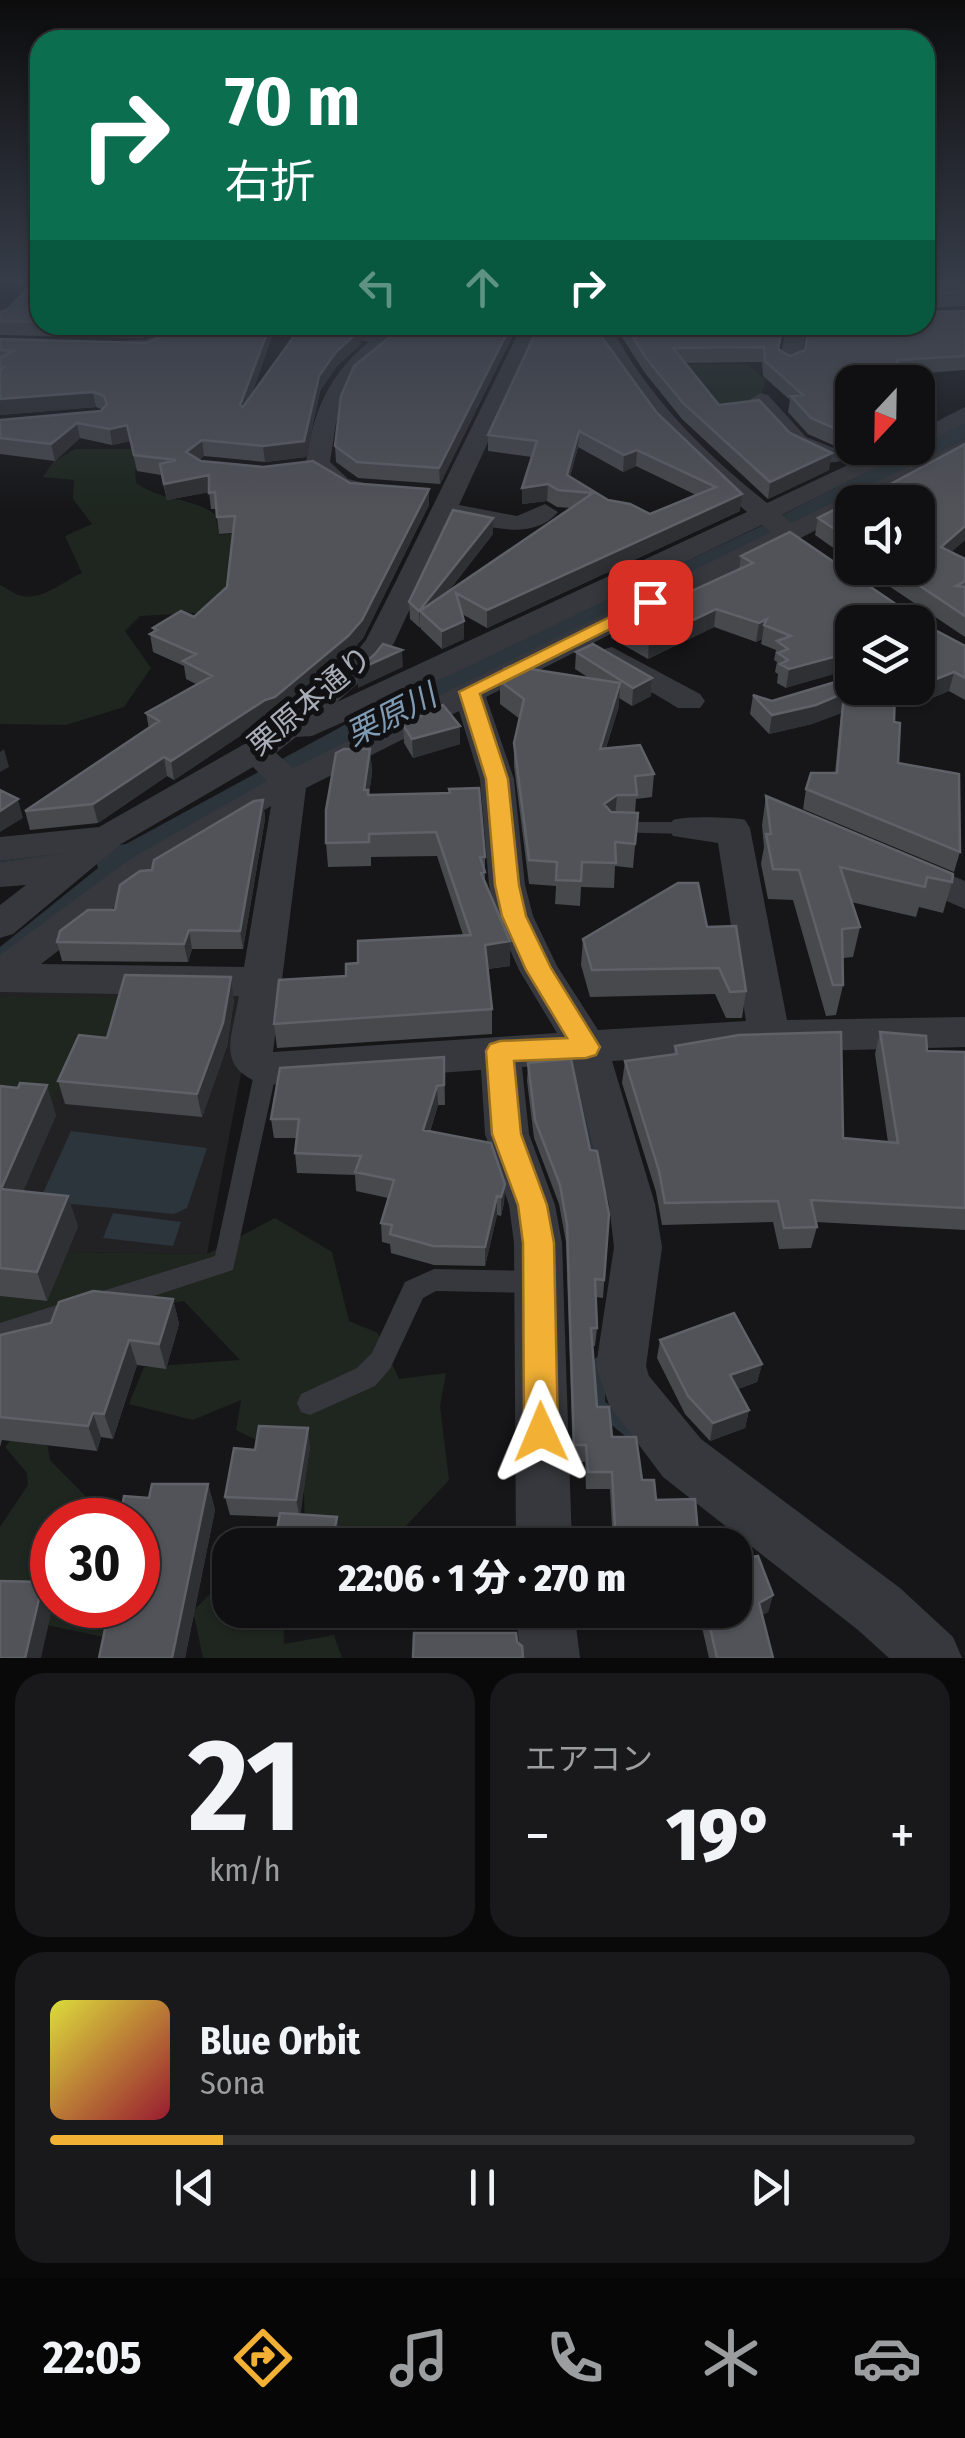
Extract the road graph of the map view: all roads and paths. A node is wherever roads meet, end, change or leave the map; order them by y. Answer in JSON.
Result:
{"nodes":[{"id":1,"x":368,"y":356,"type":"edge"},
{"id":2,"x":517,"y":356,"type":"edge"},
{"id":3,"x":621,"y":356,"type":"edge"},
{"id":4,"x":791,"y":356,"type":"edge"},
{"id":5,"x":790,"y":362,"type":"edge"},
{"id":6,"x":760,"y":400,"type":"edge"},
{"id":7,"x":965,"y":414,"type":"edge"},
{"id":8,"x":935,"y":431,"type":"edge"},
{"id":9,"x":965,"y":446,"type":"edge"},
{"id":10,"x":867,"y":465,"type":"edge"},
{"id":11,"x":859,"y":469,"type":"junction"},
{"id":12,"x":385,"y":491,"type":"edge"},
{"id":13,"x":418,"y":493,"type":"edge"},
{"id":14,"x":447,"y":503,"type":"junction"},
{"id":15,"x":545,"y":512,"type":"dead end"},
{"id":16,"x":783,"y":529,"type":"junction"},
{"id":17,"x":580,"y":637,"type":"junction"},
{"id":18,"x":510,"y":653,"type":"junction"},
{"id":19,"x":469,"y":692,"type":"junction"},
{"id":20,"x":689,"y":701,"type":"dead end"},
{"id":21,"x":274,"y":763,"type":"junction"},
{"id":22,"x":615,"y":828,"type":"edge"},
{"id":23,"x":685,"y":828,"type":"joint"},
{"id":24,"x":104,"y":840,"type":"junction"},
{"id":25,"x":0,"y":849,"type":"edge"},
{"id":26,"x":878,"y":857,"type":"edge"},
{"id":27,"x":70,"y":868,"type":"junction"},
{"id":28,"x":0,"y":875,"type":"edge"},
{"id":29,"x":965,"y":896,"type":"edge"},
{"id":30,"x":0,"y":926,"type":"edge"},
{"id":31,"x":0,"y":977,"type":"edge"},
{"id":32,"x":262,"y":982,"type":"junction"},
{"id":33,"x":965,"y":1032,"type":"edge"},
{"id":34,"x":770,"y":1035,"type":"junction"},
{"id":35,"x":586,"y":1047,"type":"junction"},
{"id":36,"x":500,"y":1051,"type":"junction"},
{"id":37,"x":266,"y":1069,"type":"junction"},
{"id":38,"x":538,"y":1282,"type":"junction"},
{"id":39,"x":0,"y":1334,"type":"edge"},
{"id":40,"x":310,"y":1403,"type":"dead end"},
{"id":41,"x":544,"y":1528,"type":"edge"},
{"id":42,"x":547,"y":1628,"type":"edge"},
{"id":43,"x":550,"y":1658,"type":"edge"},
{"id":44,"x":932,"y":1658,"type":"edge"}],
"edges":[{"from":1,"to":12,"type":"street"},
{"from":2,"to":14,"type":"street","name":"栗原本通り"},
{"from":3,"to":16,"type":"street"},
{"from":4,"to":5,"type":"street"},
{"from":6,"to":11,"type":"street"},
{"from":7,"to":8,"type":"street"},
{"from":9,"to":16,"type":"street"},
{"from":10,"to":11,"type":"street"},
{"from":11,"to":16,"type":"street"},
{"from":13,"to":14,"type":"street"},
{"from":14,"to":15,"type":"street"},
{"from":14,"to":21,"type":"street","name":"栗原本通り"},
{"from":16,"to":17,"type":"street"},
{"from":16,"to":18,"type":"street"},
{"from":17,"to":18,"type":"street"},
{"from":17,"to":20,"type":"street"},
{"from":18,"to":19,"type":"street"},
{"from":18,"to":21,"type":"street"},
{"from":19,"to":21,"type":"street"},
{"from":19,"to":35,"type":"street"},
{"from":21,"to":24,"type":"street","name":"栗原本通り"},
{"from":21,"to":31,"type":"street"},
{"from":21,"to":32,"type":"street"},
{"from":22,"to":23,"type":"lane"},
{"from":23,"to":34,"type":"street"},
{"from":24,"to":25,"type":"street"},
{"from":24,"to":27,"type":"street","name":"栗原本通り"},
{"from":26,"to":29,"type":"street"},
{"from":27,"to":28,"type":"street"},
{"from":27,"to":30,"type":"street","name":"栗原本通り"},
{"from":31,"to":32,"type":"street"},
{"from":32,"to":37,"type":"street"},
{"from":33,"to":34,"type":"street"},
{"from":34,"to":35,"type":"street"},
{"from":35,"to":36,"type":"street"},
{"from":35,"to":44,"type":"street"},
{"from":36,"to":37,"type":"street"},
{"from":36,"to":38,"type":"street"},
{"from":37,"to":39,"type":"lane"},
{"from":38,"to":40,"type":"lane"},
{"from":38,"to":41,"type":"street"},
{"from":42,"to":43,"type":"street"}]}
